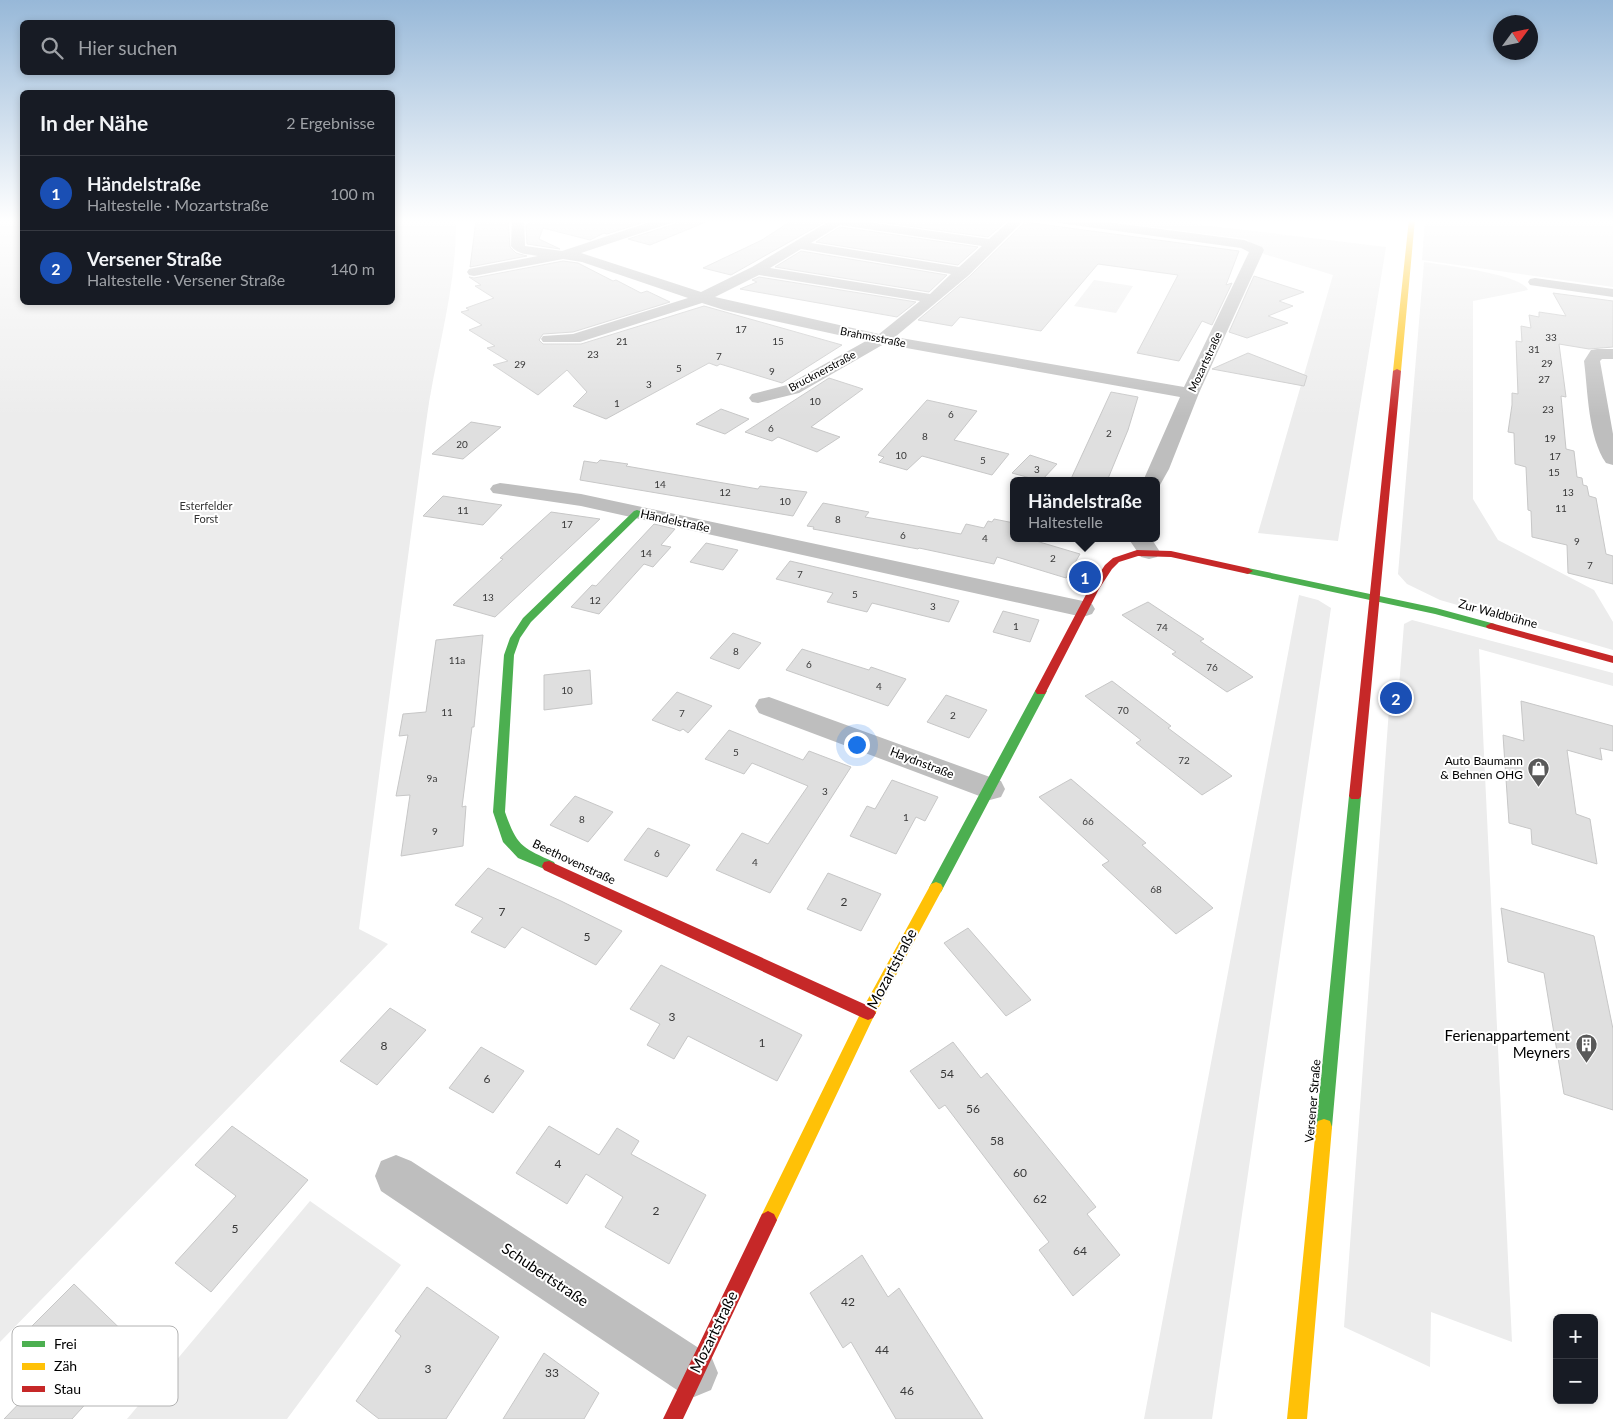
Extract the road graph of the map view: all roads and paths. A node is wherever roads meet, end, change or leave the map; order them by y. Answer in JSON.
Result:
{"nodes":[{"id":1,"x":664,"y":285,"type":"edge"},
{"id":2,"x":727,"y":285,"type":"edge"},
{"id":3,"x":849,"y":285,"type":"edge"},
{"id":4,"x":949,"y":285,"type":"edge"},
{"id":5,"x":1240,"y":285,"type":"edge"},
{"id":6,"x":1405,"y":285,"type":"edge"},
{"id":7,"x":1558,"y":285,"type":"edge"},
{"id":8,"x":1613,"y":293,"type":"edge"},
{"id":9,"x":702,"y":298,"type":"junction"},
{"id":10,"x":933,"y":299,"type":"junction"},
{"id":11,"x":549,"y":339,"type":"dead end"},
{"id":12,"x":882,"y":339,"type":"junction"},
{"id":13,"x":1613,"y":354,"type":"edge"},
{"id":14,"x":1190,"y":393,"type":"junction"},
{"id":15,"x":758,"y":398,"type":"dead end"},
{"id":16,"x":1613,"y":459,"type":"edge"},
{"id":17,"x":1155,"y":477,"type":"edge"},
{"id":18,"x":500,"y":489,"type":"dead end"},
{"id":19,"x":637,"y":513,"type":"junction"},
{"id":20,"x":1144,"y":545,"type":"edge"},
{"id":21,"x":1375,"y":596,"type":"junction"},
{"id":22,"x":1083,"y":609,"type":"junction"},
{"id":23,"x":1613,"y":660,"type":"edge"},
{"id":24,"x":769,"y":706,"type":"dead end"},
{"id":25,"x":990,"y":789,"type":"junction"},
{"id":26,"x":868,"y":1013,"type":"junction"},
{"id":27,"x":396,"y":1176,"type":"dead end"},
{"id":28,"x":694,"y":1373,"type":"junction"},
{"id":29,"x":673,"y":1419,"type":"edge"},
{"id":30,"x":1297,"y":1419,"type":"edge"}],
"edges":[{"from":1,"to":9,"type":"street","name":"Brahmsstraße"},
{"from":2,"to":9,"type":"street"},
{"from":3,"to":10,"type":"street"},
{"from":4,"to":10,"type":"street","name":"Brucknerstraße"},
{"from":5,"to":14,"type":"street","name":"Mozartstraße"},
{"from":6,"to":21,"type":"street","name":"Versener Straße"},
{"from":7,"to":8,"type":"street"},
{"from":9,"to":11,"type":"street"},
{"from":9,"to":12,"type":"street","name":"Brahmsstraße"},
{"from":10,"to":12,"type":"street","name":"Brucknerstraße"},
{"from":12,"to":14,"type":"street","name":"Brahmsstraße"},
{"from":12,"to":15,"type":"street","name":"Brucknerstraße"},
{"from":13,"to":16,"type":"street"},
{"from":14,"to":17,"type":"street","name":"Mozartstraße"},
{"from":18,"to":19,"type":"street","name":"Händelstraße"},
{"from":19,"to":22,"type":"street","name":"Händelstraße"},
{"from":19,"to":26,"type":"street","name":"Beethovenstraße"},
{"from":20,"to":21,"type":"street","name":"Mozartstraße"},
{"from":20,"to":22,"type":"street","name":"Mozartstraße"},
{"from":21,"to":23,"type":"street","name":"Zur Waldbühne"},
{"from":21,"to":30,"type":"street","name":"Versener Straße"},
{"from":22,"to":25,"type":"street","name":"Mozartstraße"},
{"from":24,"to":25,"type":"street","name":"Haydnstraße"},
{"from":25,"to":26,"type":"street","name":"Mozartstraße"},
{"from":26,"to":28,"type":"street","name":"Mozartstraße"},
{"from":27,"to":28,"type":"street","name":"Schubertstraße"},
{"from":28,"to":29,"type":"street","name":"Mozartstraße"}]}
